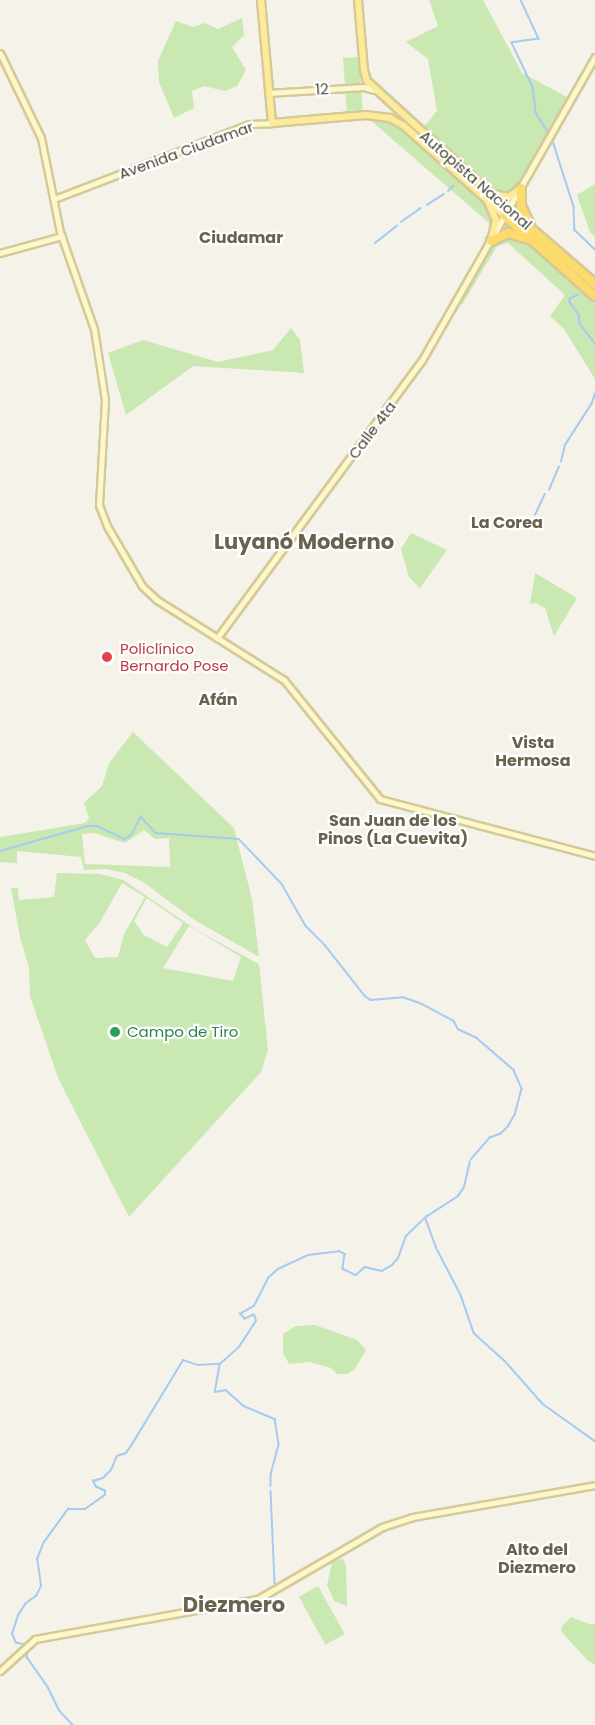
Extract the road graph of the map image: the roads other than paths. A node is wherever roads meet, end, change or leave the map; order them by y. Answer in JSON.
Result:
{"nodes":[{"id":1,"x":261,"y":0,"type":"edge"},
{"id":2,"x":358,"y":0,"type":"edge"},
{"id":3,"x":0,"y":53,"type":"edge"},
{"id":4,"x":595,"y":57,"type":"edge"},
{"id":5,"x":374,"y":90,"type":"junction"},
{"id":6,"x":268,"y":93,"type":"junction"},
{"id":7,"x":357,"y":115,"type":"joint"},
{"id":8,"x":272,"y":123,"type":"junction"},
{"id":9,"x":521,"y":188,"type":"junction"},
{"id":10,"x":483,"y":191,"type":"junction"},
{"id":11,"x":54,"y":199,"type":"junction"},
{"id":12,"x":507,"y":213,"type":"junction"},
{"id":13,"x":62,"y":236,"type":"junction"},
{"id":14,"x":537,"y":239,"type":"junction"},
{"id":15,"x":491,"y":241,"type":"junction"},
{"id":16,"x":0,"y":253,"type":"edge"},
{"id":17,"x":595,"y":284,"type":"edge"},
{"id":18,"x":595,"y":296,"type":"edge"},
{"id":19,"x":217,"y":638,"type":"junction"},
{"id":20,"x":595,"y":856,"type":"edge"},
{"id":21,"x":595,"y":1485,"type":"edge"},
{"id":22,"x":0,"y":1671,"type":"edge"}],
"edges":[{"from":1,"to":6,"type":"main road"},
{"from":2,"to":5,"type":"main road","name":"Autopista Nacional"},
{"from":3,"to":11,"type":"main road"},
{"from":4,"to":9,"type":"main road","name":"Calle 4ta"},
{"from":5,"to":6,"type":"main road","name":"12"},
{"from":5,"to":10,"type":"main road","name":"Autopista Nacional"},
{"from":6,"to":8,"type":"main road"},
{"from":7,"to":8,"type":"main road","name":"Avenida Ciudamar"},
{"from":7,"to":10,"type":"main road","name":"Autopista Nacional"},
{"from":8,"to":11,"type":"main road","name":"Avenida Ciudamar"},
{"from":9,"to":10,"type":"main road"},
{"from":9,"to":12,"type":"main road","name":"Calle 4ta"},
{"from":9,"to":14,"type":"highway"},
{"from":10,"to":12,"type":"main road","name":"Autopista Nacional"},
{"from":10,"to":15,"type":"main road"},
{"from":11,"to":13,"type":"main road"},
{"from":12,"to":14,"type":"highway","name":"Autopista Nacional"},
{"from":12,"to":15,"type":"main road","name":"Calle 4ta"},
{"from":13,"to":16,"type":"main road"},
{"from":13,"to":19,"type":"main road"},
{"from":14,"to":15,"type":"highway"},
{"from":14,"to":17,"type":"highway","name":"Autopista Nacional"},
{"from":14,"to":18,"type":"highway","name":"Autopista Nacional"},
{"from":15,"to":19,"type":"main road","name":"Calle 4ta"},
{"from":19,"to":20,"type":"main road"},
{"from":21,"to":22,"type":"main road"}]}
